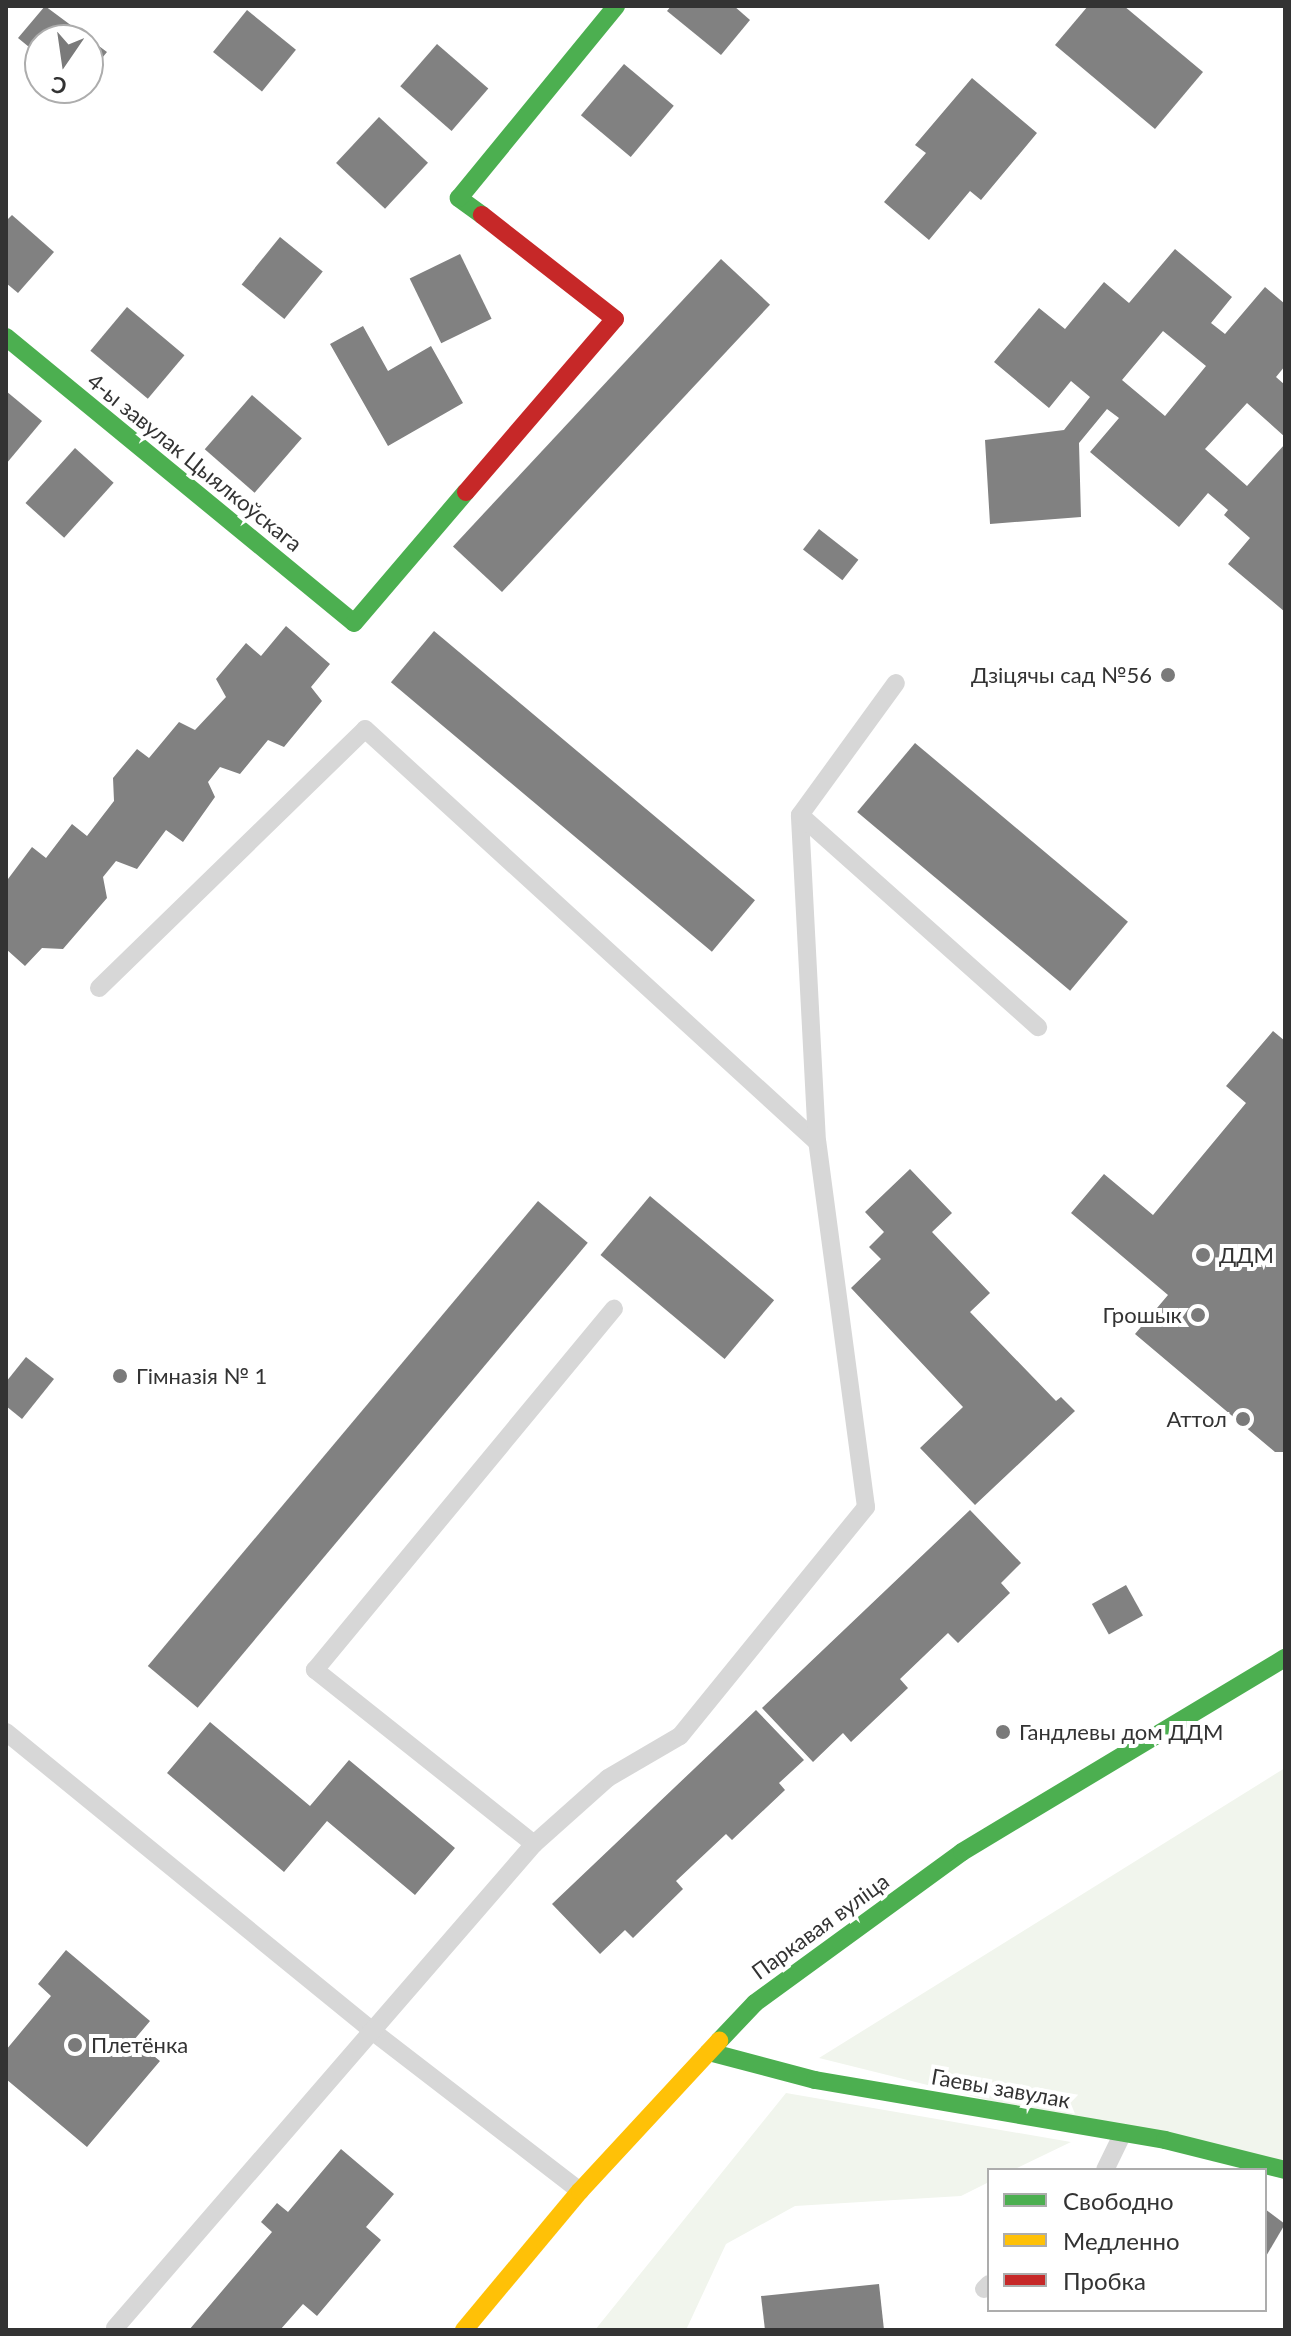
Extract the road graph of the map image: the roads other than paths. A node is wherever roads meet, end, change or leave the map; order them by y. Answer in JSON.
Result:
{"nodes":[{"id":1,"x":616,"y":6,"type":"edge"},
{"id":2,"x":6,"y":337,"type":"edge"},
{"id":3,"x":896,"y":683,"type":"dead end"},
{"id":4,"x":800,"y":815,"type":"junction"},
{"id":5,"x":99,"y":988,"type":"dead end"},
{"id":6,"x":1038,"y":1027,"type":"dead end"},
{"id":7,"x":817,"y":1142,"type":"junction"},
{"id":8,"x":614,"y":1309,"type":"dead end"},
{"id":9,"x":1285,"y":1658,"type":"edge"},
{"id":10,"x":6,"y":1732,"type":"edge"},
{"id":11,"x":534,"y":1844,"type":"junction"},
{"id":12,"x":371,"y":2030,"type":"junction"},
{"id":13,"x":709,"y":2052,"type":"junction"},
{"id":14,"x":1123,"y":2133,"type":"junction"},
{"id":15,"x":1106,"y":2168,"type":"edge"},
{"id":16,"x":1285,"y":2170,"type":"edge"},
{"id":17,"x":580,"y":2191,"type":"junction"},
{"id":18,"x":115,"y":2328,"type":"dead end"},
{"id":19,"x":464,"y":2330,"type":"edge"}],
"edges":[{"from":1,"to":2,"type":"street","name":"4-ы завулак Цыялкоўскага"},
{"from":3,"to":4,"type":"lane"},
{"from":4,"to":6,"type":"lane"},
{"from":4,"to":7,"type":"lane"},
{"from":5,"to":7,"type":"lane"},
{"from":7,"to":11,"type":"lane"},
{"from":8,"to":11,"type":"lane"},
{"from":9,"to":13,"type":"street","name":"Паркавая вуліца"},
{"from":10,"to":12,"type":"lane"},
{"from":11,"to":12,"type":"lane"},
{"from":12,"to":17,"type":"lane"},
{"from":12,"to":18,"type":"lane"},
{"from":13,"to":14,"type":"street","name":"Гаевы завулак"},
{"from":13,"to":17,"type":"street","name":"Паркавая вуліца"},
{"from":14,"to":15,"type":"lane"},
{"from":14,"to":16,"type":"street","name":"Гаевы завулак"},
{"from":17,"to":19,"type":"street","name":"Паркавая вуліца"}]}
